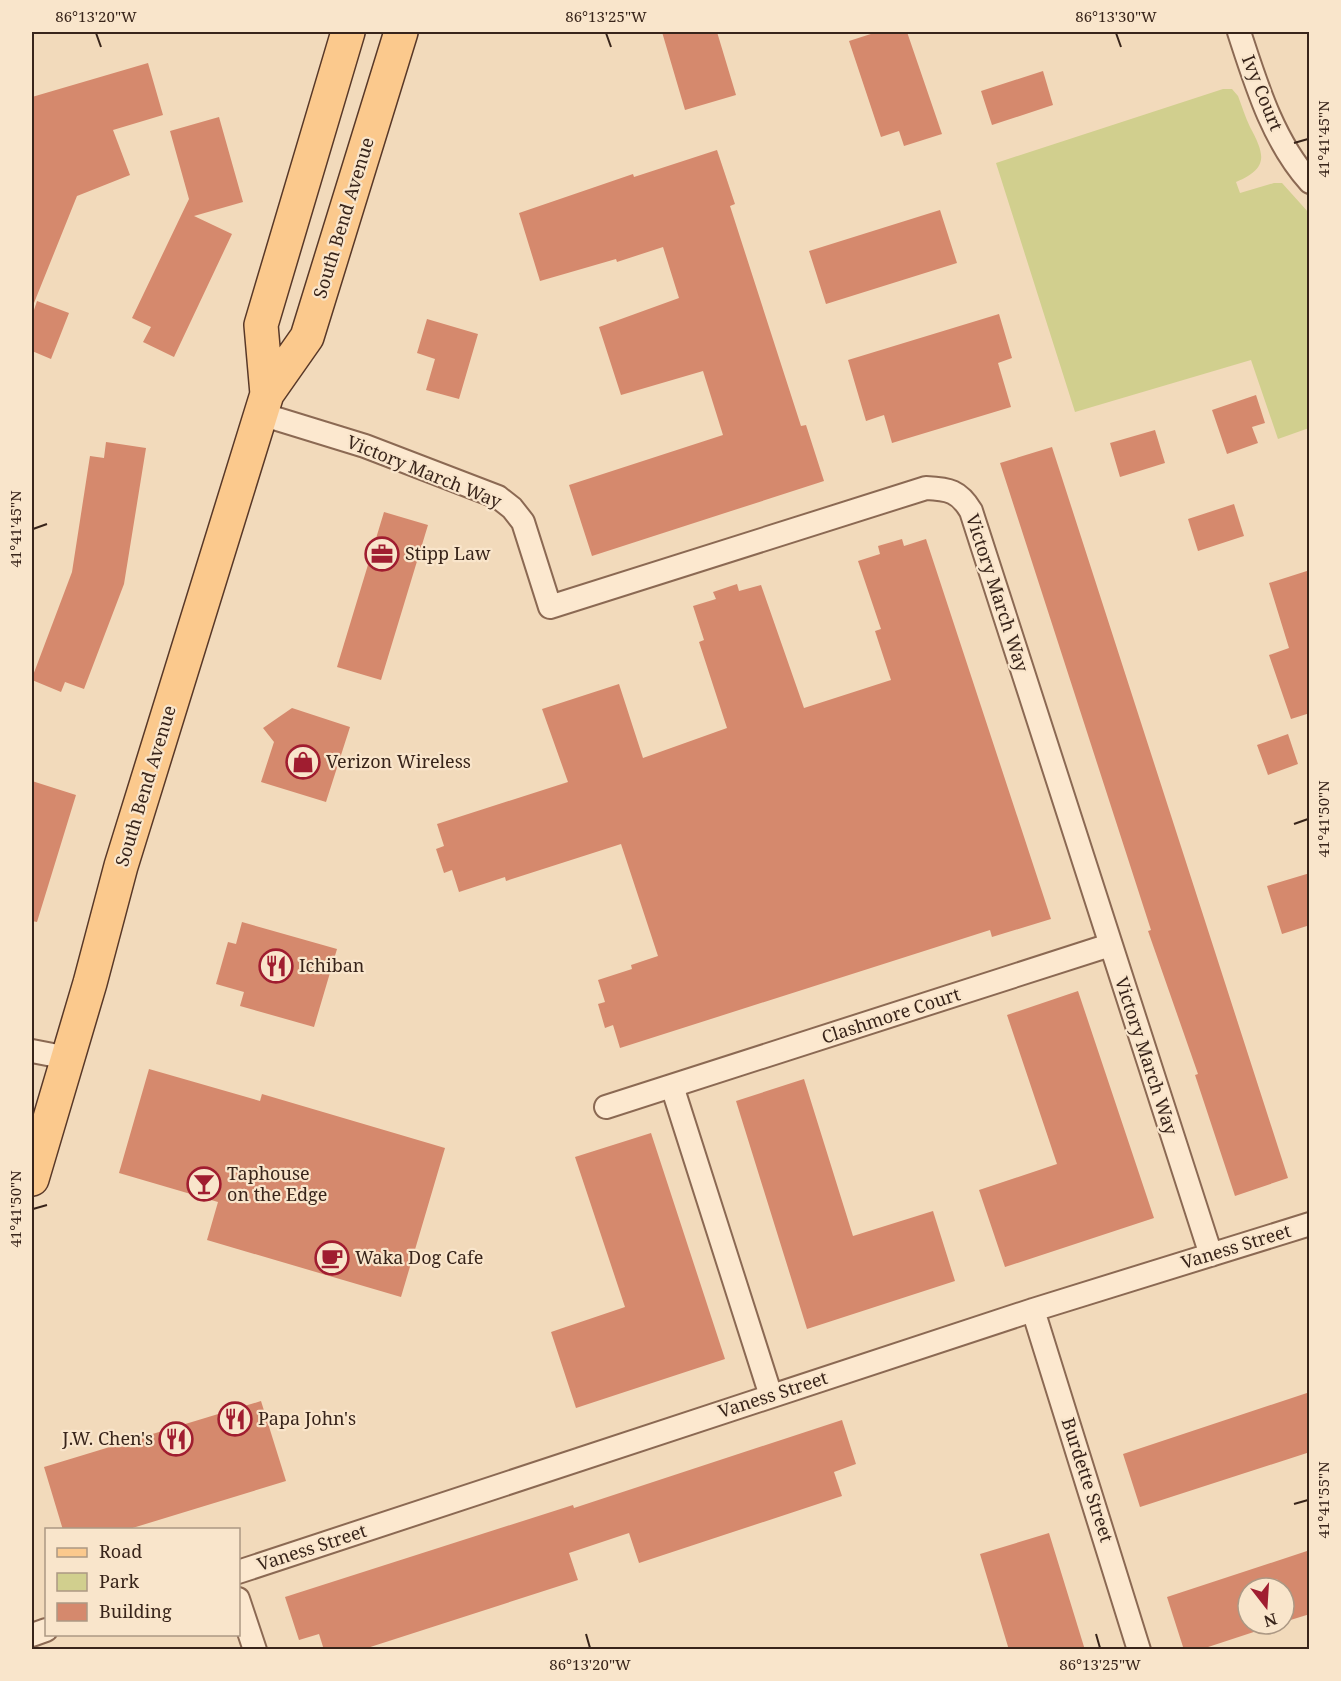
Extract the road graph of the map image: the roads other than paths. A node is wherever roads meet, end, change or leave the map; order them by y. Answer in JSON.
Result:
{"nodes":[{"id":1,"x":348,"y":32,"type":"edge"},
{"id":2,"x":401,"y":32,"type":"edge"},
{"id":3,"x":1239,"y":32,"type":"edge"},
{"id":4,"x":1310,"y":182,"type":"edge"},
{"id":5,"x":264,"y":404,"type":"junction"},
{"id":6,"x":1110,"y":945,"type":"junction"},
{"id":7,"x":32,"y":1051,"type":"edge"},
{"id":8,"x":68,"y":1058,"type":"junction"},
{"id":9,"x":672,"y":1086,"type":"junction"},
{"id":10,"x":606,"y":1107,"type":"dead end"},
{"id":11,"x":32,"y":1179,"type":"edge"},
{"id":12,"x":1310,"y":1224,"type":"edge"},
{"id":13,"x":1210,"y":1255,"type":"junction"},
{"id":14,"x":1033,"y":1310,"type":"junction"},
{"id":15,"x":771,"y":1396,"type":"junction"},
{"id":16,"x":240,"y":1571,"type":"edge"},
{"id":17,"x":240,"y":1605,"type":"edge"},
{"id":18,"x":255,"y":1650,"type":"edge"},
{"id":19,"x":1140,"y":1650,"type":"edge"}],
"edges":[{"from":1,"to":5,"type":"main road","name":"South Bend Avenue"},
{"from":2,"to":5,"type":"main road","name":"South Bend Avenue"},
{"from":3,"to":4,"type":"street","name":"Ivy Court"},
{"from":5,"to":6,"type":"street","name":"Victory March Way"},
{"from":5,"to":8,"type":"main road","name":"South Bend Avenue"},
{"from":6,"to":9,"type":"street","name":"Clashmore Court"},
{"from":6,"to":13,"type":"street","name":"Victory March Way"},
{"from":7,"to":8,"type":"street"},
{"from":8,"to":11,"type":"main road","name":"South Bend Avenue"},
{"from":9,"to":10,"type":"street","name":"Clashmore Court"},
{"from":9,"to":15,"type":"street"},
{"from":12,"to":13,"type":"street","name":"Vaness Street"},
{"from":13,"to":14,"type":"street","name":"Vaness Street"},
{"from":14,"to":15,"type":"street","name":"Vaness Street"},
{"from":14,"to":19,"type":"street","name":"Burdette Street"},
{"from":15,"to":16,"type":"street","name":"Vaness Street"},
{"from":17,"to":18,"type":"street"}]}
